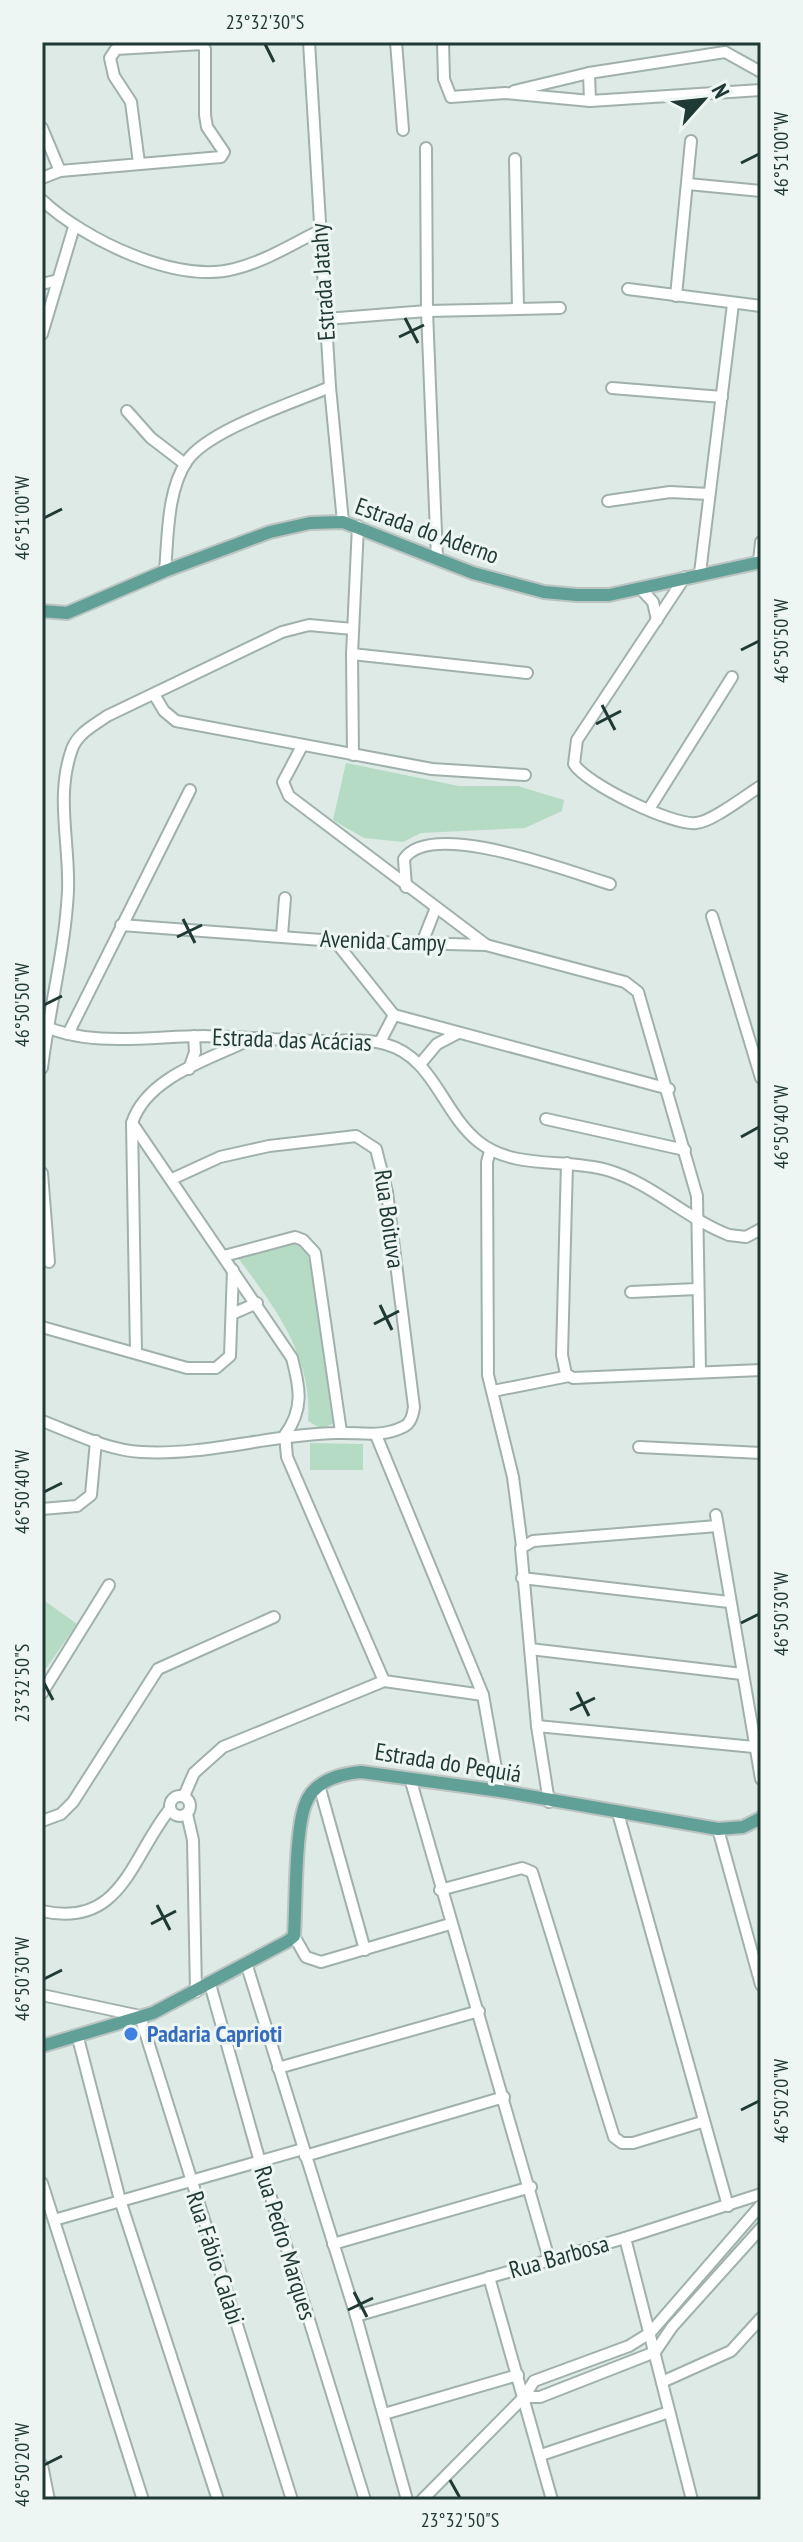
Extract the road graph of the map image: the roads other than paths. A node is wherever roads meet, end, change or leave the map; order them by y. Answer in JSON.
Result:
{"nodes":[{"id":1,"x":309,"y":42,"type":"edge"},
{"id":2,"x":396,"y":42,"type":"edge"},
{"id":3,"x":443,"y":42,"type":"edge"},
{"id":4,"x":199,"y":43,"type":"edge"},
{"id":5,"x":123,"y":45,"type":"edge"},
{"id":6,"x":724,"y":47,"type":"edge"},
{"id":7,"x":761,"y":72,"type":"edge"},
{"id":8,"x":589,"y":73,"type":"junction"},
{"id":9,"x":761,"y":90,"type":"edge"},
{"id":10,"x":505,"y":93,"type":"junction"},
{"id":11,"x":590,"y":101,"type":"junction"},
{"id":12,"x":42,"y":128,"type":"edge"},
{"id":13,"x":403,"y":130,"type":"dead end"},
{"id":14,"x":691,"y":141,"type":"dead end"},
{"id":15,"x":426,"y":148,"type":"dead end"},
{"id":16,"x":515,"y":159,"type":"dead end"},
{"id":17,"x":139,"y":163,"type":"junction"},
{"id":18,"x":60,"y":171,"type":"junction"},
{"id":19,"x":42,"y":178,"type":"edge"},
{"id":20,"x":688,"y":184,"type":"junction"},
{"id":21,"x":761,"y":191,"type":"edge"},
{"id":22,"x":42,"y":200,"type":"edge"},
{"id":23,"x":74,"y":227,"type":"junction"},
{"id":24,"x":319,"y":231,"type":"junction"},
{"id":25,"x":58,"y":280,"type":"junction"},
{"id":26,"x":42,"y":284,"type":"edge"},
{"id":27,"x":628,"y":289,"type":"dead end"},
{"id":28,"x":676,"y":296,"type":"junction"},
{"id":29,"x":733,"y":304,"type":"junction"},
{"id":30,"x":761,"y":306,"type":"edge"},
{"id":31,"x":518,"y":308,"type":"junction"},
{"id":32,"x":560,"y":308,"type":"dead end"},
{"id":33,"x":427,"y":311,"type":"junction"},
{"id":34,"x":326,"y":319,"type":"junction"},
{"id":35,"x":42,"y":334,"type":"edge"},
{"id":36,"x":330,"y":387,"type":"junction"},
{"id":37,"x":612,"y":388,"type":"dead end"},
{"id":38,"x":722,"y":397,"type":"junction"},
{"id":39,"x":127,"y":411,"type":"dead end"},
{"id":40,"x":185,"y":464,"type":"junction"},
{"id":41,"x":709,"y":494,"type":"junction"},
{"id":42,"x":608,"y":501,"type":"dead end"},
{"id":43,"x":343,"y":522,"type":"junction"},
{"id":44,"x":358,"y":526,"type":"junction"},
{"id":45,"x":761,"y":542,"type":"edge"},
{"id":46,"x":437,"y":558,"type":"junction"},
{"id":47,"x":760,"y":562,"type":"edge"},
{"id":48,"x":165,"y":571,"type":"junction"},
{"id":49,"x":700,"y":573,"type":"junction"},
{"id":50,"x":686,"y":577,"type":"junction"},
{"id":51,"x":640,"y":588,"type":"junction"},
{"id":52,"x":42,"y":611,"type":"edge"},
{"id":53,"x":657,"y":622,"type":"junction"},
{"id":54,"x":353,"y":629,"type":"junction"},
{"id":55,"x":352,"y":654,"type":"junction"},
{"id":56,"x":527,"y":673,"type":"dead end"},
{"id":57,"x":732,"y":677,"type":"dead end"},
{"id":58,"x":155,"y":696,"type":"junction"},
{"id":59,"x":302,"y":746,"type":"junction"},
{"id":60,"x":353,"y":755,"type":"junction"},
{"id":61,"x":525,"y":775,"type":"dead end"},
{"id":62,"x":761,"y":786,"type":"edge"},
{"id":63,"x":190,"y":790,"type":"dead end"},
{"id":64,"x":649,"y":809,"type":"junction"},
{"id":65,"x":610,"y":884,"type":"dead end"},
{"id":66,"x":406,"y":887,"type":"junction"},
{"id":67,"x":285,"y":898,"type":"dead end"},
{"id":68,"x":435,"y":910,"type":"junction"},
{"id":69,"x":712,"y":916,"type":"dead end"},
{"id":70,"x":121,"y":925,"type":"junction"},
{"id":71,"x":282,"y":935,"type":"junction"},
{"id":72,"x":335,"y":941,"type":"junction"},
{"id":73,"x":422,"y":943,"type":"junction"},
{"id":74,"x":486,"y":945,"type":"junction"},
{"id":75,"x":394,"y":1015,"type":"junction"},
{"id":76,"x":44,"y":1026,"type":"edge"},
{"id":77,"x":460,"y":1032,"type":"junction"},
{"id":78,"x":68,"y":1034,"type":"junction"},
{"id":79,"x":194,"y":1036,"type":"junction"},
{"id":80,"x":251,"y":1039,"type":"junction"},
{"id":81,"x":380,"y":1042,"type":"junction"},
{"id":82,"x":421,"y":1063,"type":"junction"},
{"id":83,"x":42,"y":1068,"type":"edge"},
{"id":84,"x":189,"y":1070,"type":"junction"},
{"id":85,"x":761,"y":1078,"type":"edge"},
{"id":86,"x":669,"y":1089,"type":"junction"},
{"id":87,"x":546,"y":1119,"type":"dead end"},
{"id":88,"x":132,"y":1123,"type":"junction"},
{"id":89,"x":685,"y":1150,"type":"junction"},
{"id":90,"x":490,"y":1151,"type":"junction"},
{"id":91,"x":567,"y":1163,"type":"junction"},
{"id":92,"x":42,"y":1173,"type":"edge"},
{"id":93,"x":172,"y":1179,"type":"junction"},
{"id":94,"x":698,"y":1220,"type":"junction"},
{"id":95,"x":761,"y":1229,"type":"edge"},
{"id":96,"x":224,"y":1256,"type":"junction"},
{"id":97,"x":49,"y":1262,"type":"dead end"},
{"id":98,"x":233,"y":1270,"type":"junction"},
{"id":99,"x":697,"y":1289,"type":"junction"},
{"id":100,"x":631,"y":1292,"type":"dead end"},
{"id":101,"x":257,"y":1303,"type":"junction"},
{"id":102,"x":232,"y":1314,"type":"junction"},
{"id":103,"x":42,"y":1327,"type":"edge"},
{"id":104,"x":136,"y":1353,"type":"junction"},
{"id":105,"x":761,"y":1370,"type":"edge"},
{"id":106,"x":700,"y":1371,"type":"junction"},
{"id":107,"x":571,"y":1377,"type":"junction"},
{"id":108,"x":493,"y":1391,"type":"junction"},
{"id":109,"x":42,"y":1421,"type":"edge"},
{"id":110,"x":341,"y":1432,"type":"junction"},
{"id":111,"x":285,"y":1435,"type":"junction"},
{"id":112,"x":376,"y":1435,"type":"junction"},
{"id":113,"x":96,"y":1441,"type":"junction"},
{"id":114,"x":639,"y":1447,"type":"dead end"},
{"id":115,"x":761,"y":1453,"type":"edge"},
{"id":116,"x":43,"y":1511,"type":"edge"},
{"id":117,"x":528,"y":1543,"type":"junction"},
{"id":118,"x":522,"y":1578,"type":"junction"},
{"id":119,"x":109,"y":1585,"type":"dead end"},
{"id":120,"x":729,"y":1602,"type":"junction"},
{"id":121,"x":274,"y":1617,"type":"dead end"},
{"id":122,"x":530,"y":1649,"type":"junction"},
{"id":123,"x":742,"y":1674,"type":"junction"},
{"id":124,"x":384,"y":1681,"type":"junction"},
{"id":125,"x":42,"y":1693,"type":"edge"},
{"id":126,"x":483,"y":1695,"type":"junction"},
{"id":127,"x":537,"y":1726,"type":"junction"},
{"id":128,"x":754,"y":1747,"type":"junction"},
{"id":129,"x":410,"y":1778,"type":"junction"},
{"id":130,"x":761,"y":1779,"type":"edge"},
{"id":131,"x":319,"y":1785,"type":"junction"},
{"id":132,"x":500,"y":1791,"type":"junction"},
{"id":133,"x":184,"y":1796,"type":"junction"},
{"id":134,"x":549,"y":1802,"type":"junction"},
{"id":135,"x":170,"y":1809,"type":"junction"},
{"id":136,"x":618,"y":1813,"type":"junction"},
{"id":137,"x":187,"y":1814,"type":"junction"},
{"id":138,"x":761,"y":1818,"type":"edge"},
{"id":139,"x":42,"y":1821,"type":"edge"},
{"id":140,"x":718,"y":1829,"type":"junction"},
{"id":141,"x":440,"y":1890,"type":"junction"},
{"id":142,"x":42,"y":1911,"type":"edge"},
{"id":143,"x":450,"y":1924,"type":"junction"},
{"id":144,"x":294,"y":1936,"type":"junction"},
{"id":145,"x":365,"y":1950,"type":"junction"},
{"id":146,"x":247,"y":1966,"type":"junction"},
{"id":147,"x":210,"y":1984,"type":"junction"},
{"id":148,"x":761,"y":1985,"type":"edge"},
{"id":149,"x":196,"y":1992,"type":"junction"},
{"id":150,"x":42,"y":1995,"type":"edge"},
{"id":151,"x":479,"y":2011,"type":"junction"},
{"id":152,"x":140,"y":2016,"type":"junction"},
{"id":153,"x":78,"y":2038,"type":"junction"},
{"id":154,"x":42,"y":2046,"type":"edge"},
{"id":155,"x":278,"y":2068,"type":"junction"},
{"id":156,"x":504,"y":2097,"type":"junction"},
{"id":157,"x":702,"y":2122,"type":"junction"},
{"id":158,"x":304,"y":2152,"type":"junction"},
{"id":159,"x":260,"y":2162,"type":"junction"},
{"id":160,"x":191,"y":2182,"type":"junction"},
{"id":161,"x":42,"y":2183,"type":"edge"},
{"id":162,"x":531,"y":2187,"type":"junction"},
{"id":163,"x":761,"y":2194,"type":"edge"},
{"id":164,"x":120,"y":2200,"type":"junction"},
{"id":165,"x":761,"y":2205,"type":"edge"},
{"id":166,"x":728,"y":2206,"type":"junction"},
{"id":167,"x":54,"y":2220,"type":"junction"},
{"id":168,"x":761,"y":2228,"type":"edge"},
{"id":169,"x":625,"y":2238,"type":"junction"},
{"id":170,"x":333,"y":2244,"type":"junction"},
{"id":171,"x":549,"y":2259,"type":"junction"},
{"id":172,"x":489,"y":2277,"type":"junction"},
{"id":173,"x":356,"y":2316,"type":"junction"},
{"id":174,"x":757,"y":2322,"type":"edge"},
{"id":175,"x":650,"y":2333,"type":"junction"},
{"id":176,"x":761,"y":2335,"type":"edge"},
{"id":177,"x":655,"y":2352,"type":"junction"},
{"id":178,"x":518,"y":2375,"type":"junction"},
{"id":179,"x":662,"y":2382,"type":"junction"},
{"id":180,"x":524,"y":2397,"type":"junction"},
{"id":181,"x":669,"y":2412,"type":"junction"},
{"id":182,"x":384,"y":2414,"type":"junction"},
{"id":183,"x":541,"y":2455,"type":"junction"},
{"id":184,"x":42,"y":2465,"type":"edge"},
{"id":185,"x":49,"y":2500,"type":"edge"},
{"id":186,"x":143,"y":2500,"type":"edge"},
{"id":187,"x":218,"y":2500,"type":"edge"},
{"id":188,"x":292,"y":2500,"type":"edge"},
{"id":189,"x":365,"y":2500,"type":"edge"},
{"id":190,"x":407,"y":2500,"type":"edge"},
{"id":191,"x":422,"y":2500,"type":"edge"},
{"id":192,"x":552,"y":2500,"type":"edge"},
{"id":193,"x":692,"y":2500,"type":"edge"}],
"edges":[{"from":1,"to":24,"type":"street","name":"Estrada Jatahy"},
{"from":2,"to":13,"type":"street"},
{"from":3,"to":10,"type":"street"},
{"from":4,"to":5,"type":"street"},
{"from":4,"to":17,"type":"street"},
{"from":5,"to":17,"type":"street"},
{"from":6,"to":7,"type":"street"},
{"from":6,"to":8,"type":"street"},
{"from":8,"to":10,"type":"street"},
{"from":8,"to":11,"type":"street"},
{"from":9,"to":11,"type":"street"},
{"from":10,"to":11,"type":"street"},
{"from":12,"to":18,"type":"street"},
{"from":14,"to":20,"type":"street"},
{"from":15,"to":33,"type":"street"},
{"from":16,"to":31,"type":"street"},
{"from":17,"to":18,"type":"street"},
{"from":18,"to":19,"type":"street"},
{"from":20,"to":21,"type":"street"},
{"from":20,"to":28,"type":"street"},
{"from":22,"to":23,"type":"street"},
{"from":23,"to":24,"type":"street"},
{"from":23,"to":25,"type":"street"},
{"from":24,"to":34,"type":"street","name":"Estrada Jatahy"},
{"from":25,"to":26,"type":"street"},
{"from":25,"to":35,"type":"street"},
{"from":27,"to":28,"type":"street"},
{"from":28,"to":29,"type":"street"},
{"from":29,"to":30,"type":"street"},
{"from":29,"to":38,"type":"street"},
{"from":31,"to":32,"type":"street"},
{"from":31,"to":33,"type":"street"},
{"from":33,"to":34,"type":"street"},
{"from":33,"to":46,"type":"street"},
{"from":34,"to":36,"type":"street","name":"Estrada Jatahy"},
{"from":36,"to":40,"type":"street"},
{"from":36,"to":43,"type":"street","name":"Estrada Jatahy"},
{"from":37,"to":38,"type":"street"},
{"from":38,"to":41,"type":"street"},
{"from":39,"to":40,"type":"street"},
{"from":40,"to":48,"type":"street"},
{"from":41,"to":42,"type":"street"},
{"from":41,"to":49,"type":"street"},
{"from":43,"to":44,"type":"main road","name":"Estrada do Aderno"},
{"from":43,"to":48,"type":"main road","name":"Estrada do Aderno"},
{"from":44,"to":46,"type":"main road","name":"Estrada do Aderno"},
{"from":44,"to":54,"type":"street"},
{"from":45,"to":47,"type":"street"},
{"from":46,"to":51,"type":"main road","name":"Estrada do Aderno"},
{"from":47,"to":49,"type":"main road","name":"Estrada do Aderno"},
{"from":48,"to":52,"type":"main road","name":"Estrada do Aderno"},
{"from":49,"to":50,"type":"main road","name":"Estrada do Aderno"},
{"from":50,"to":51,"type":"main road","name":"Estrada do Aderno"},
{"from":50,"to":53,"type":"street"},
{"from":51,"to":53,"type":"street"},
{"from":53,"to":64,"type":"street"},
{"from":54,"to":55,"type":"street"},
{"from":54,"to":58,"type":"street"},
{"from":55,"to":56,"type":"street"},
{"from":55,"to":60,"type":"street"},
{"from":57,"to":64,"type":"street"},
{"from":58,"to":59,"type":"street"},
{"from":58,"to":76,"type":"street"},
{"from":59,"to":60,"type":"street"},
{"from":59,"to":66,"type":"street"},
{"from":60,"to":61,"type":"street"},
{"from":62,"to":64,"type":"street"},
{"from":63,"to":70,"type":"street"},
{"from":65,"to":66,"type":"street"},
{"from":66,"to":68,"type":"street"},
{"from":67,"to":71,"type":"street"},
{"from":68,"to":73,"type":"street"},
{"from":68,"to":74,"type":"street"},
{"from":69,"to":85,"type":"street"},
{"from":70,"to":71,"type":"street","name":"Avenida Campy"},
{"from":70,"to":78,"type":"street"},
{"from":71,"to":72,"type":"street","name":"Avenida Campy"},
{"from":72,"to":73,"type":"street","name":"Avenida Campy"},
{"from":72,"to":75,"type":"street"},
{"from":73,"to":74,"type":"street","name":"Avenida Campy"},
{"from":74,"to":86,"type":"street","name":"Avenida Campy"},
{"from":75,"to":77,"type":"street"},
{"from":75,"to":81,"type":"street"},
{"from":76,"to":78,"type":"street","name":"Estrada das Acácias"},
{"from":76,"to":83,"type":"street"},
{"from":77,"to":82,"type":"street"},
{"from":77,"to":86,"type":"street"},
{"from":78,"to":79,"type":"street","name":"Estrada das Acácias"},
{"from":79,"to":80,"type":"street","name":"Estrada das Acácias"},
{"from":79,"to":84,"type":"street"},
{"from":80,"to":81,"type":"street","name":"Estrada das Acácias"},
{"from":80,"to":84,"type":"street"},
{"from":81,"to":82,"type":"street","name":"Estrada das Acácias"},
{"from":82,"to":90,"type":"street"},
{"from":84,"to":88,"type":"street"},
{"from":86,"to":89,"type":"street"},
{"from":87,"to":89,"type":"street"},
{"from":88,"to":93,"type":"street"},
{"from":88,"to":104,"type":"street"},
{"from":89,"to":94,"type":"street"},
{"from":90,"to":91,"type":"street"},
{"from":90,"to":108,"type":"street"},
{"from":91,"to":94,"type":"street"},
{"from":91,"to":107,"type":"street"},
{"from":92,"to":97,"type":"street"},
{"from":93,"to":96,"type":"street"},
{"from":93,"to":112,"type":"street","name":"Rua Boituva"},
{"from":94,"to":95,"type":"street"},
{"from":94,"to":99,"type":"street"},
{"from":96,"to":98,"type":"street"},
{"from":96,"to":110,"type":"street"},
{"from":98,"to":101,"type":"street"},
{"from":98,"to":102,"type":"street"},
{"from":99,"to":100,"type":"street"},
{"from":99,"to":106,"type":"street"},
{"from":101,"to":102,"type":"street"},
{"from":101,"to":111,"type":"street"},
{"from":102,"to":104,"type":"street"},
{"from":103,"to":104,"type":"street"},
{"from":105,"to":106,"type":"street"},
{"from":106,"to":107,"type":"street"},
{"from":107,"to":108,"type":"street"},
{"from":108,"to":117,"type":"street"},
{"from":109,"to":113,"type":"street","name":"Rua Boituva"},
{"from":110,"to":111,"type":"street","name":"Rua Boituva"},
{"from":110,"to":112,"type":"street","name":"Rua Boituva"},
{"from":111,"to":113,"type":"street","name":"Rua Boituva"},
{"from":111,"to":124,"type":"street"},
{"from":112,"to":126,"type":"street"},
{"from":113,"to":116,"type":"street"},
{"from":114,"to":115,"type":"street"},
{"from":117,"to":118,"type":"street"},
{"from":117,"to":120,"type":"street"},
{"from":118,"to":120,"type":"street"},
{"from":118,"to":122,"type":"street"},
{"from":119,"to":125,"type":"street"},
{"from":120,"to":123,"type":"street"},
{"from":121,"to":139,"type":"street"},
{"from":122,"to":123,"type":"street"},
{"from":122,"to":127,"type":"street"},
{"from":123,"to":128,"type":"street"},
{"from":124,"to":126,"type":"street"},
{"from":124,"to":133,"type":"street"},
{"from":126,"to":132,"type":"street"},
{"from":127,"to":128,"type":"street"},
{"from":127,"to":134,"type":"street"},
{"from":128,"to":130,"type":"street"},
{"from":129,"to":131,"type":"main road","name":"Estrada do Pequiá"},
{"from":129,"to":132,"type":"main road","name":"Estrada do Pequiá"},
{"from":129,"to":141,"type":"street"},
{"from":131,"to":144,"type":"main road"},
{"from":131,"to":145,"type":"street"},
{"from":132,"to":134,"type":"main road","name":"Estrada do Pequiá"},
{"from":133,"to":135,"type":"street"},
{"from":133,"to":137,"type":"street"},
{"from":134,"to":136,"type":"main road","name":"Estrada do Pequiá"},
{"from":135,"to":137,"type":"street"},
{"from":135,"to":142,"type":"street"},
{"from":136,"to":140,"type":"main road","name":"Estrada do Pequiá"},
{"from":136,"to":157,"type":"street"},
{"from":137,"to":149,"type":"street"},
{"from":138,"to":140,"type":"main road","name":"Estrada do Pequiá"},
{"from":140,"to":148,"type":"street"},
{"from":141,"to":143,"type":"street"},
{"from":141,"to":157,"type":"street"},
{"from":143,"to":145,"type":"street"},
{"from":143,"to":151,"type":"street"},
{"from":144,"to":145,"type":"street"},
{"from":144,"to":146,"type":"main road"},
{"from":146,"to":147,"type":"main road"},
{"from":146,"to":155,"type":"street"},
{"from":147,"to":149,"type":"main road"},
{"from":147,"to":159,"type":"street","name":"Rua Pedro Marques"},
{"from":149,"to":152,"type":"main road"},
{"from":150,"to":152,"type":"street"},
{"from":151,"to":155,"type":"street"},
{"from":151,"to":156,"type":"street"},
{"from":152,"to":153,"type":"main road"},
{"from":152,"to":160,"type":"street","name":"Rua Fábio Calabi"},
{"from":153,"to":154,"type":"main road"},
{"from":153,"to":164,"type":"street"},
{"from":155,"to":158,"type":"street"},
{"from":156,"to":158,"type":"street"},
{"from":156,"to":162,"type":"street"},
{"from":157,"to":166,"type":"street"},
{"from":158,"to":159,"type":"street"},
{"from":158,"to":170,"type":"street"},
{"from":159,"to":160,"type":"street"},
{"from":159,"to":189,"type":"street","name":"Rua Pedro Marques"},
{"from":160,"to":164,"type":"street"},
{"from":160,"to":188,"type":"street","name":"Rua Fábio Calabi"},
{"from":161,"to":167,"type":"street"},
{"from":162,"to":170,"type":"street"},
{"from":162,"to":171,"type":"street"},
{"from":163,"to":166,"type":"street","name":"Rua Barbosa"},
{"from":164,"to":167,"type":"street"},
{"from":164,"to":187,"type":"street"},
{"from":165,"to":175,"type":"street"},
{"from":166,"to":169,"type":"street","name":"Rua Barbosa"},
{"from":167,"to":186,"type":"street"},
{"from":168,"to":177,"type":"street"},
{"from":169,"to":171,"type":"street","name":"Rua Barbosa"},
{"from":169,"to":175,"type":"street"},
{"from":170,"to":173,"type":"street"},
{"from":171,"to":172,"type":"street","name":"Rua Barbosa"},
{"from":172,"to":173,"type":"street","name":"Rua Barbosa"},
{"from":172,"to":178,"type":"street"},
{"from":173,"to":182,"type":"street"},
{"from":174,"to":176,"type":"street"},
{"from":174,"to":179,"type":"street"},
{"from":175,"to":177,"type":"street"},
{"from":175,"to":180,"type":"street"},
{"from":177,"to":179,"type":"street"},
{"from":177,"to":180,"type":"street"},
{"from":178,"to":180,"type":"street"},
{"from":178,"to":182,"type":"street"},
{"from":179,"to":181,"type":"street"},
{"from":180,"to":183,"type":"street"},
{"from":180,"to":191,"type":"street"},
{"from":181,"to":183,"type":"street"},
{"from":181,"to":193,"type":"street"},
{"from":182,"to":190,"type":"street"},
{"from":183,"to":192,"type":"street"},
{"from":184,"to":185,"type":"street"}]}
